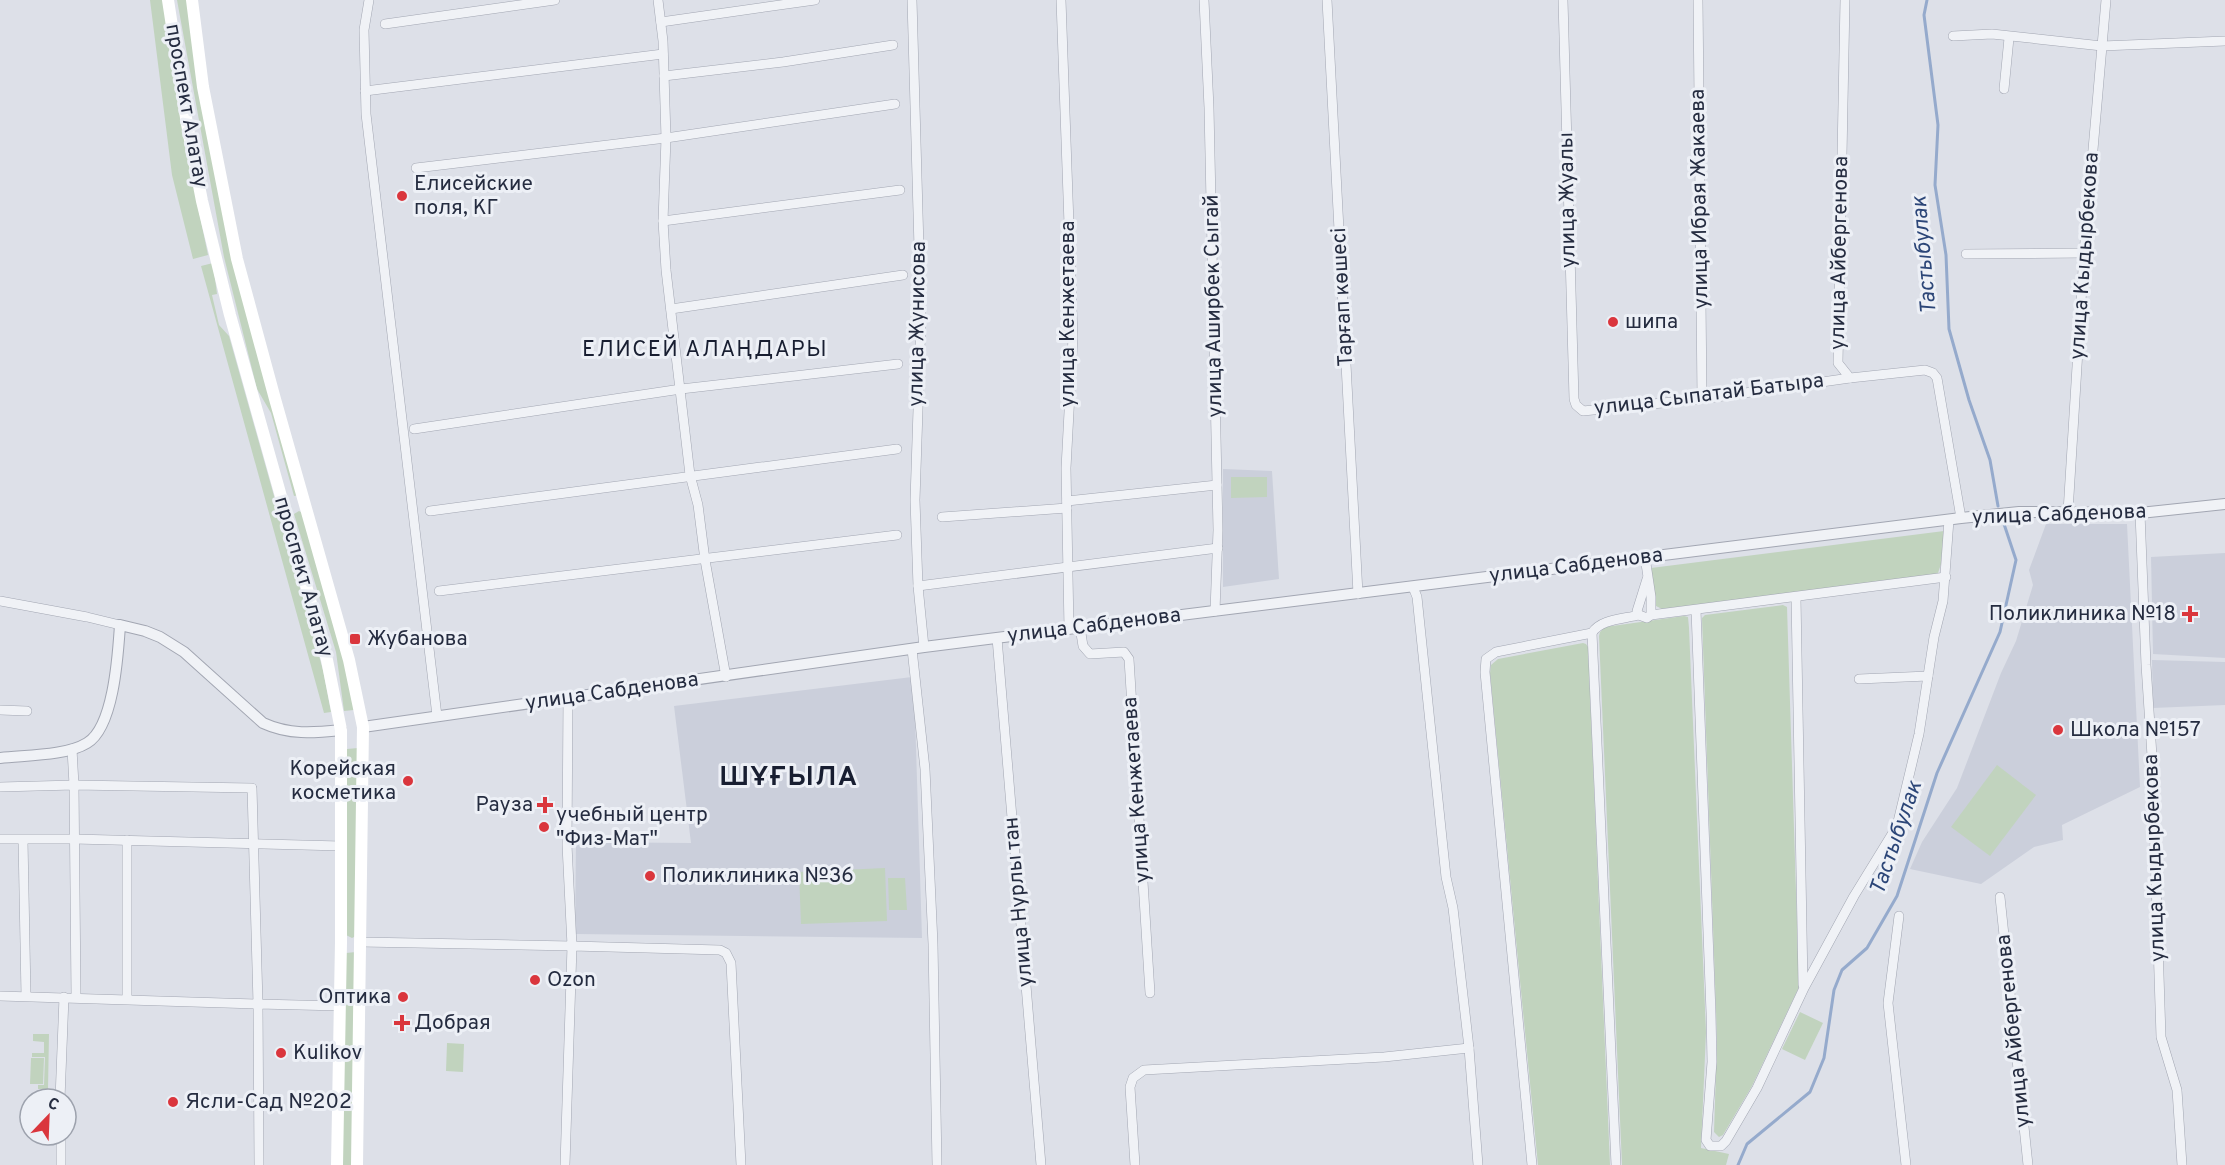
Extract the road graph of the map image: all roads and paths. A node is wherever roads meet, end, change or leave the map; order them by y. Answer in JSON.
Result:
{"nodes":[{"id":1,"x":168,"y":0,"type":"edge"},
{"id":2,"x":192,"y":0,"type":"edge"},
{"id":3,"x":369,"y":0,"type":"edge"},
{"id":4,"x":555,"y":0,"type":"edge"},
{"id":5,"x":658,"y":0,"type":"edge"},
{"id":6,"x":815,"y":0,"type":"edge"},
{"id":7,"x":912,"y":0,"type":"edge"},
{"id":8,"x":1061,"y":0,"type":"edge"},
{"id":9,"x":1204,"y":0,"type":"edge"},
{"id":10,"x":1327,"y":0,"type":"edge"},
{"id":11,"x":1563,"y":0,"type":"edge"},
{"id":12,"x":1698,"y":0,"type":"edge"},
{"id":13,"x":1845,"y":0,"type":"edge"},
{"id":14,"x":2106,"y":0,"type":"edge"},
{"id":15,"x":661,"y":22,"type":"junction"},
{"id":16,"x":385,"y":24,"type":"dead end"},
{"id":17,"x":1953,"y":36,"type":"dead end"},
{"id":18,"x":2009,"y":38,"type":"junction"},
{"id":19,"x":2225,"y":40,"type":"edge"},
{"id":20,"x":892,"y":45,"type":"dead end"},
{"id":21,"x":2102,"y":46,"type":"junction"},
{"id":22,"x":663,"y":54,"type":"junction"},
{"id":23,"x":664,"y":76,"type":"junction"},
{"id":24,"x":2004,"y":89,"type":"dead end"},
{"id":25,"x":365,"y":91,"type":"junction"},
{"id":26,"x":895,"y":104,"type":"dead end"},
{"id":27,"x":666,"y":138,"type":"junction"},
{"id":28,"x":416,"y":168,"type":"dead end"},
{"id":29,"x":900,"y":190,"type":"dead end"},
{"id":30,"x":663,"y":222,"type":"junction"},
{"id":31,"x":2084,"y":253,"type":"junction"},
{"id":32,"x":1966,"y":254,"type":"dead end"},
{"id":33,"x":903,"y":275,"type":"dead end"},
{"id":34,"x":671,"y":309,"type":"junction"},
{"id":35,"x":898,"y":364,"type":"dead end"},
{"id":36,"x":1851,"y":378,"type":"junction"},
{"id":37,"x":681,"y":389,"type":"junction"},
{"id":38,"x":1574,"y":399,"type":"joint"},
{"id":39,"x":1702,"y":399,"type":"junction"},
{"id":40,"x":414,"y":429,"type":"dead end"},
{"id":41,"x":897,"y":449,"type":"dead end"},
{"id":42,"x":690,"y":475,"type":"junction"},
{"id":43,"x":1218,"y":484,"type":"junction"},
{"id":44,"x":304,"y":504,"type":"junction"},
{"id":45,"x":2225,"y":504,"type":"edge"},
{"id":46,"x":1067,"y":505,"type":"junction"},
{"id":47,"x":284,"y":510,"type":"junction"},
{"id":48,"x":430,"y":512,"type":"dead end"},
{"id":49,"x":2068,"y":512,"type":"junction"},
{"id":50,"x":2140,"y":513,"type":"junction"},
{"id":51,"x":942,"y":517,"type":"dead end"},
{"id":52,"x":1955,"y":519,"type":"junction"},
{"id":53,"x":897,"y":535,"type":"dead end"},
{"id":54,"x":1218,"y":548,"type":"junction"},
{"id":55,"x":1645,"y":557,"type":"junction"},
{"id":56,"x":705,"y":560,"type":"junction"},
{"id":57,"x":1068,"y":568,"type":"junction"},
{"id":58,"x":1946,"y":577,"type":"junction"},
{"id":59,"x":1647,"y":579,"type":"junction"},
{"id":60,"x":918,"y":586,"type":"junction"},
{"id":61,"x":1413,"y":587,"type":"junction"},
{"id":62,"x":440,"y":591,"type":"dead end"},
{"id":63,"x":1358,"y":594,"type":"junction"},
{"id":64,"x":1797,"y":598,"type":"junction"},
{"id":65,"x":0,"y":601,"type":"edge"},
{"id":66,"x":1696,"y":610,"type":"junction"},
{"id":67,"x":1215,"y":611,"type":"junction"},
{"id":68,"x":1639,"y":615,"type":"junction"},
{"id":69,"x":1651,"y":615,"type":"junction"},
{"id":70,"x":120,"y":625,"type":"junction"},
{"id":71,"x":1075,"y":628,"type":"junction"},
{"id":72,"x":1592,"y":633,"type":"junction"},
{"id":73,"x":997,"y":638,"type":"junction"},
{"id":74,"x":924,"y":647,"type":"junction"},
{"id":75,"x":912,"y":649,"type":"junction"},
{"id":76,"x":1928,"y":676,"type":"junction"},
{"id":77,"x":726,"y":677,"type":"junction"},
{"id":78,"x":1859,"y":679,"type":"dead end"},
{"id":79,"x":568,"y":697,"type":"junction"},
{"id":80,"x":0,"y":710,"type":"edge"},
{"id":81,"x":27,"y":711,"type":"dead end"},
{"id":82,"x":437,"y":716,"type":"junction"},
{"id":83,"x":363,"y":727,"type":"junction"},
{"id":84,"x":341,"y":729,"type":"junction"},
{"id":85,"x":72,"y":750,"type":"junction"},
{"id":86,"x":0,"y":758,"type":"edge"},
{"id":87,"x":74,"y":785,"type":"junction"},
{"id":88,"x":0,"y":787,"type":"edge"},
{"id":89,"x":0,"y":839,"type":"edge"},
{"id":90,"x":74,"y":839,"type":"junction"},
{"id":91,"x":23,"y":840,"type":"junction"},
{"id":92,"x":127,"y":840,"type":"junction"},
{"id":93,"x":255,"y":843,"type":"junction"},
{"id":94,"x":341,"y":846,"type":"junction"},
{"id":95,"x":2000,"y":897,"type":"dead end"},
{"id":96,"x":1899,"y":916,"type":"dead end"},
{"id":97,"x":341,"y":942,"type":"junction"},
{"id":98,"x":361,"y":942,"type":"junction"},
{"id":99,"x":572,"y":946,"type":"junction"},
{"id":100,"x":1804,"y":988,"type":"junction"},
{"id":101,"x":1150,"y":993,"type":"dead end"},
{"id":102,"x":0,"y":996,"type":"edge"},
{"id":103,"x":26,"y":996,"type":"junction"},
{"id":104,"x":76,"y":996,"type":"junction"},
{"id":105,"x":64,"y":997,"type":"junction"},
{"id":106,"x":127,"y":998,"type":"junction"},
{"id":107,"x":258,"y":1004,"type":"junction"},
{"id":108,"x":340,"y":1006,"type":"junction"},
{"id":109,"x":1468,"y":1048,"type":"junction"},
{"id":110,"x":60,"y":1087,"type":"edge"},
{"id":111,"x":61,"y":1147,"type":"edge"},
{"id":112,"x":61,"y":1165,"type":"edge"},
{"id":113,"x":259,"y":1165,"type":"edge"},
{"id":114,"x":337,"y":1165,"type":"edge"},
{"id":115,"x":357,"y":1165,"type":"edge"},
{"id":116,"x":565,"y":1165,"type":"edge"},
{"id":117,"x":741,"y":1165,"type":"edge"},
{"id":118,"x":936,"y":1165,"type":"edge"},
{"id":119,"x":1041,"y":1165,"type":"edge"},
{"id":120,"x":1135,"y":1165,"type":"edge"},
{"id":121,"x":1478,"y":1165,"type":"edge"},
{"id":122,"x":1532,"y":1165,"type":"edge"},
{"id":123,"x":1616,"y":1165,"type":"edge"},
{"id":124,"x":1906,"y":1165,"type":"edge"},
{"id":125,"x":2028,"y":1165,"type":"edge"},
{"id":126,"x":2182,"y":1165,"type":"edge"}],
"edges":[{"from":1,"to":47,"type":"main road","name":"проспект Алатау"},
{"from":2,"to":44,"type":"main road","name":"проспект Алатау"},
{"from":3,"to":25,"type":"street"},
{"from":4,"to":16,"type":"street"},
{"from":5,"to":15,"type":"street"},
{"from":6,"to":15,"type":"street"},
{"from":7,"to":60,"type":"street","name":"улица Жунисова"},
{"from":8,"to":46,"type":"street","name":"улица Кенжетаева"},
{"from":9,"to":43,"type":"street","name":"улица Аширбек Сыгай"},
{"from":10,"to":63,"type":"street","name":"Тарғап көшесі"},
{"from":11,"to":38,"type":"street","name":"улица Жуалы"},
{"from":12,"to":39,"type":"street","name":"улица Ибрая Жакаева"},
{"from":13,"to":36,"type":"street","name":"улица Айбергенова"},
{"from":14,"to":21,"type":"street","name":"улица Кыдырбекова"},
{"from":15,"to":22,"type":"street"},
{"from":17,"to":18,"type":"street"},
{"from":18,"to":21,"type":"street"},
{"from":18,"to":24,"type":"street"},
{"from":19,"to":21,"type":"street"},
{"from":20,"to":23,"type":"street"},
{"from":21,"to":31,"type":"street","name":"улица Кыдырбекова"},
{"from":22,"to":23,"type":"street"},
{"from":22,"to":25,"type":"street"},
{"from":23,"to":27,"type":"street"},
{"from":25,"to":82,"type":"street"},
{"from":26,"to":27,"type":"street"},
{"from":27,"to":28,"type":"street"},
{"from":27,"to":30,"type":"street"},
{"from":29,"to":30,"type":"street"},
{"from":30,"to":34,"type":"street"},
{"from":31,"to":32,"type":"street"},
{"from":31,"to":49,"type":"street","name":"улица Кыдырбекова"},
{"from":33,"to":34,"type":"street"},
{"from":34,"to":37,"type":"street"},
{"from":35,"to":37,"type":"street"},
{"from":36,"to":39,"type":"street","name":"улица Сыпатай Батыра"},
{"from":36,"to":52,"type":"street","name":"улица Айбергенова"},
{"from":37,"to":40,"type":"street"},
{"from":37,"to":42,"type":"street"},
{"from":38,"to":39,"type":"street","name":"улица Сыпатай Батыра"},
{"from":41,"to":42,"type":"street"},
{"from":42,"to":48,"type":"street"},
{"from":42,"to":56,"type":"street"},
{"from":43,"to":46,"type":"street"},
{"from":43,"to":54,"type":"street","name":"улица Аширбек Сыгай"},
{"from":44,"to":47,"type":"main road"},
{"from":44,"to":83,"type":"main road","name":"проспект Алатау"},
{"from":45,"to":50,"type":"street","name":"улица Сабденова"},
{"from":46,"to":51,"type":"street"},
{"from":46,"to":57,"type":"street","name":"улица Кенжетаева"},
{"from":47,"to":84,"type":"main road","name":"проспект Алатау"},
{"from":49,"to":50,"type":"street","name":"улица Сабденова"},
{"from":49,"to":52,"type":"street","name":"улица Сабденова"},
{"from":50,"to":126,"type":"street","name":"улица Кыдырбекова"},
{"from":52,"to":55,"type":"street","name":"улица Сабденова"},
{"from":52,"to":58,"type":"street","name":"улица Айбергенова"},
{"from":53,"to":56,"type":"street"},
{"from":54,"to":57,"type":"street"},
{"from":54,"to":67,"type":"street","name":"улица Аширбек Сыгай"},
{"from":55,"to":59,"type":"street"},
{"from":55,"to":61,"type":"street","name":"улица Сабденова"},
{"from":56,"to":62,"type":"street"},
{"from":56,"to":77,"type":"street"},
{"from":57,"to":60,"type":"street"},
{"from":57,"to":71,"type":"street","name":"улица Кенжетаева"},
{"from":58,"to":64,"type":"street"},
{"from":58,"to":76,"type":"street","name":"улица Айбергенова"},
{"from":59,"to":68,"type":"street"},
{"from":59,"to":69,"type":"street"},
{"from":60,"to":74,"type":"street","name":"улица Жунисова"},
{"from":61,"to":63,"type":"street","name":"улица Сабденова"},
{"from":61,"to":109,"type":"street"},
{"from":63,"to":67,"type":"street","name":"улица Сабденова"},
{"from":64,"to":66,"type":"street"},
{"from":64,"to":100,"type":"street"},
{"from":65,"to":70,"type":"street","name":"улица Сабденова"},
{"from":66,"to":69,"type":"street"},
{"from":66,"to":100,"type":"street","name":"улица Айбергенова"},
{"from":67,"to":71,"type":"street","name":"улица Сабденова"},
{"from":68,"to":69,"type":"street"},
{"from":68,"to":72,"type":"street"},
{"from":70,"to":84,"type":"street","name":"улица Сабденова"},
{"from":70,"to":85,"type":"street"},
{"from":71,"to":73,"type":"street","name":"улица Сабденова"},
{"from":71,"to":101,"type":"street","name":"улица Кенжетаева"},
{"from":72,"to":122,"type":"street"},
{"from":72,"to":123,"type":"street"},
{"from":73,"to":74,"type":"street","name":"улица Сабденова"},
{"from":73,"to":119,"type":"street","name":"улица Нурлы тан"},
{"from":74,"to":75,"type":"street","name":"улица Сабденова"},
{"from":75,"to":77,"type":"street","name":"улица Сабденова"},
{"from":75,"to":118,"type":"street"},
{"from":76,"to":78,"type":"street"},
{"from":76,"to":100,"type":"street","name":"улица Айбергенова"},
{"from":77,"to":79,"type":"street","name":"улица Сабденова"},
{"from":79,"to":82,"type":"street","name":"улица Сабденова"},
{"from":79,"to":99,"type":"street"},
{"from":80,"to":81,"type":"street"},
{"from":82,"to":83,"type":"street","name":"улица Сабденова"},
{"from":83,"to":84,"type":"main road","name":"улица Сабденова"},
{"from":83,"to":98,"type":"main road","name":"проспект Алатау"},
{"from":84,"to":94,"type":"main road","name":"проспект Алатау"},
{"from":85,"to":86,"type":"street"},
{"from":85,"to":87,"type":"street"},
{"from":87,"to":88,"type":"street"},
{"from":87,"to":90,"type":"street"},
{"from":87,"to":93,"type":"street"},
{"from":89,"to":91,"type":"street"},
{"from":90,"to":91,"type":"street"},
{"from":90,"to":92,"type":"street"},
{"from":90,"to":104,"type":"street"},
{"from":91,"to":103,"type":"street"},
{"from":92,"to":93,"type":"street"},
{"from":92,"to":106,"type":"street"},
{"from":93,"to":94,"type":"street"},
{"from":93,"to":107,"type":"street"},
{"from":94,"to":97,"type":"main road","name":"проспект Алатау"},
{"from":95,"to":125,"type":"street","name":"улица Айбергенова"},
{"from":96,"to":124,"type":"street"},
{"from":97,"to":98,"type":"main road"},
{"from":97,"to":108,"type":"main road","name":"проспект Алатау"},
{"from":98,"to":99,"type":"street"},
{"from":98,"to":115,"type":"main road","name":"проспект Алатау"},
{"from":99,"to":116,"type":"street"},
{"from":99,"to":117,"type":"street"},
{"from":102,"to":103,"type":"street"},
{"from":103,"to":105,"type":"street"},
{"from":104,"to":105,"type":"street"},
{"from":104,"to":106,"type":"street"},
{"from":105,"to":110,"type":"street"},
{"from":106,"to":107,"type":"street"},
{"from":107,"to":108,"type":"street"},
{"from":107,"to":113,"type":"street"},
{"from":108,"to":114,"type":"main road","name":"проспект Алатау"},
{"from":109,"to":120,"type":"street"},
{"from":109,"to":121,"type":"street"},
{"from":111,"to":112,"type":"street"}]}
